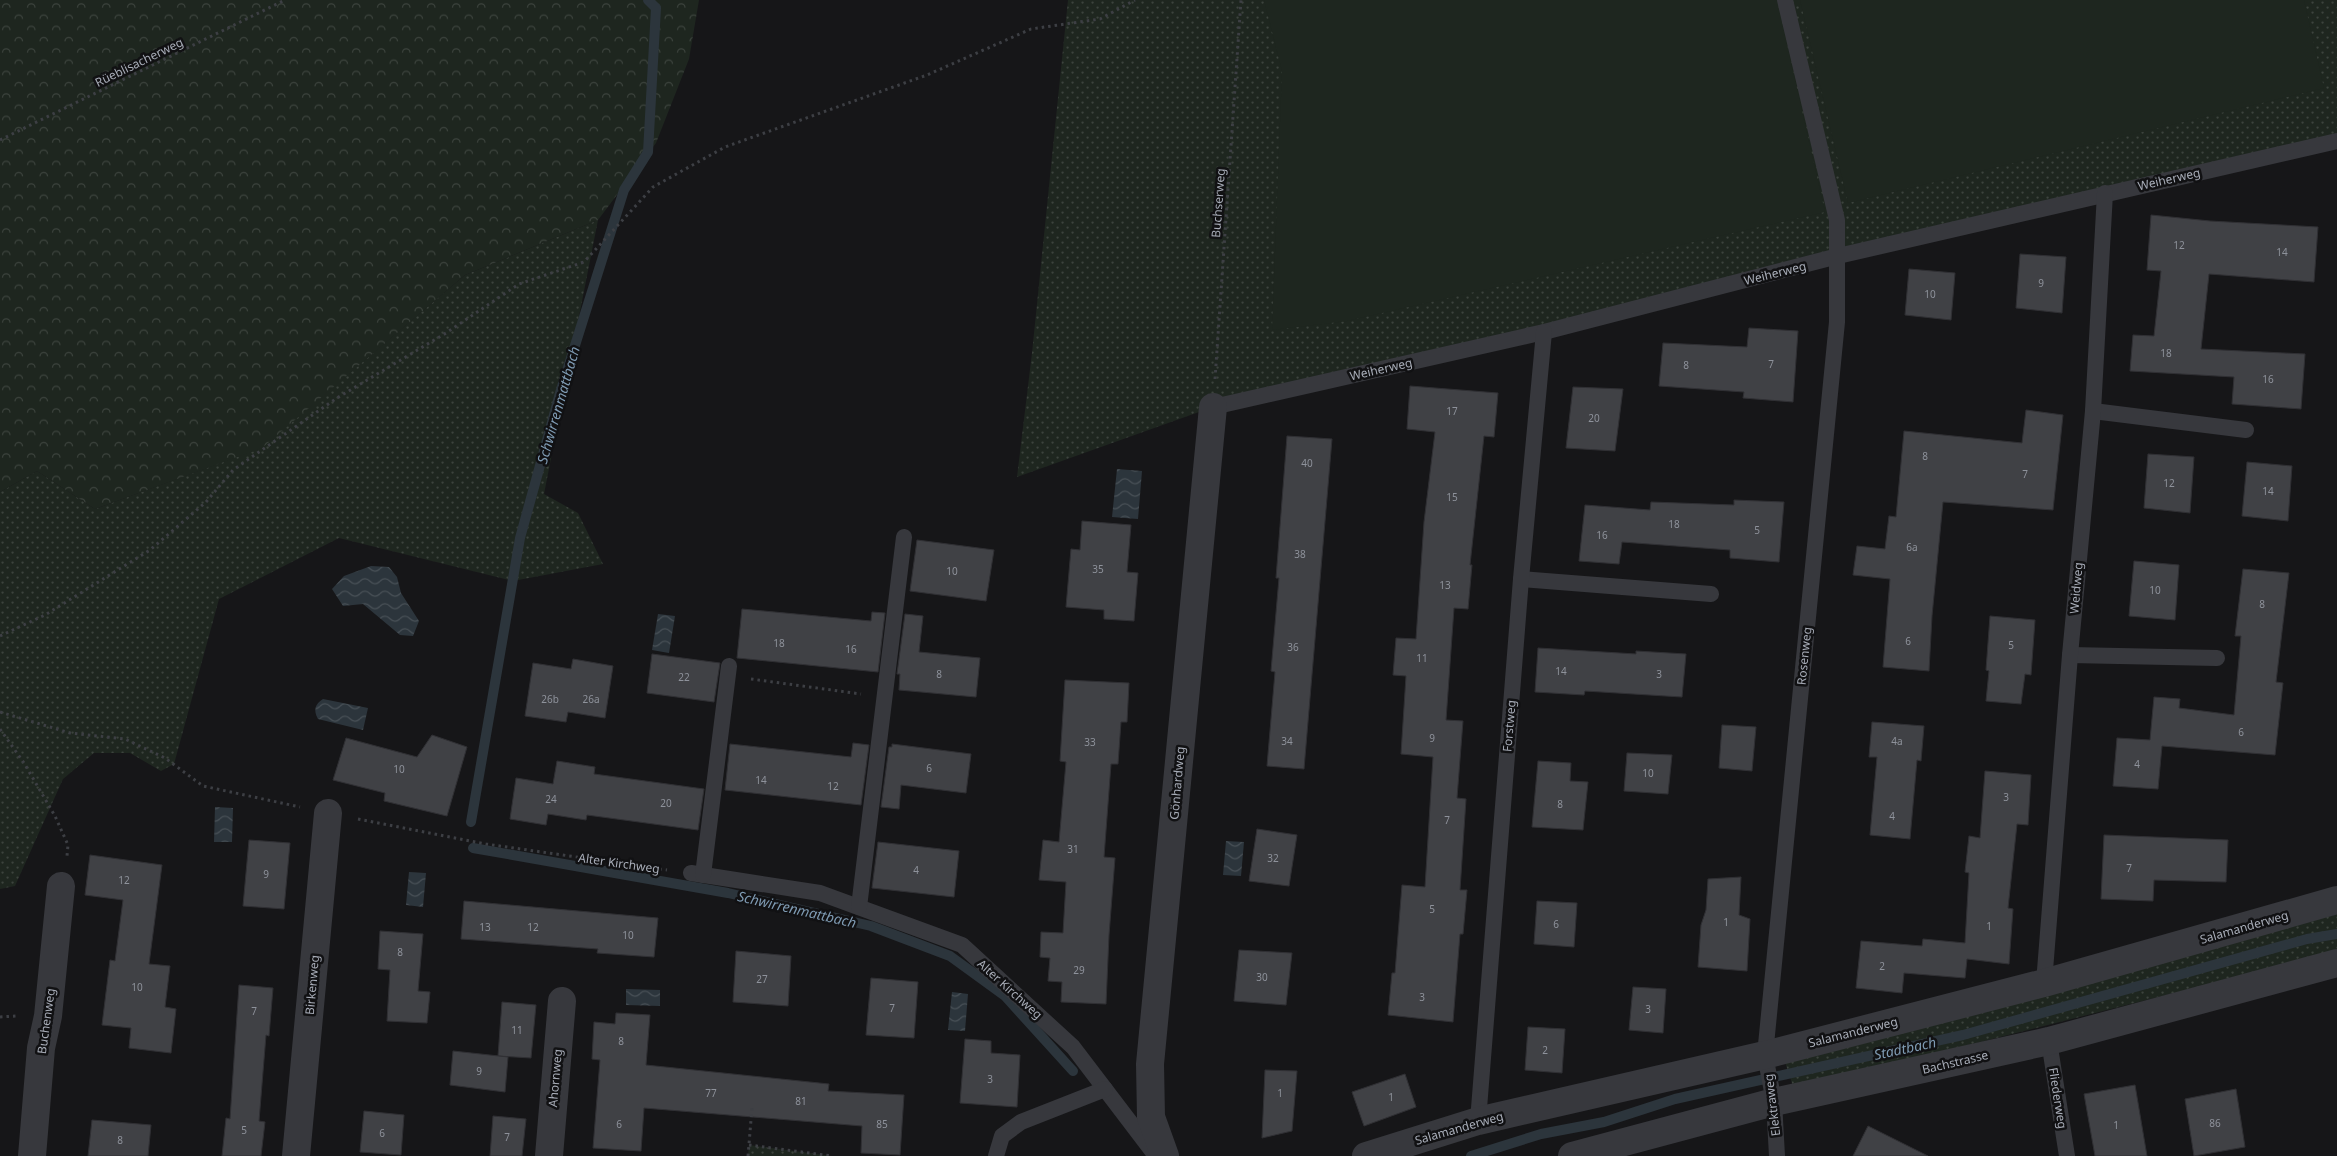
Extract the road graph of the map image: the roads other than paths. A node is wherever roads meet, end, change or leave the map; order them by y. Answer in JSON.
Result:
{"nodes":[{"id":1,"x":1785,"y":0,"type":"edge"},
{"id":2,"x":2337,"y":141,"type":"edge"},
{"id":3,"x":2105,"y":193,"type":"junction"},
{"id":4,"x":1838,"y":256,"type":"junction"},
{"id":5,"x":1544,"y":332,"type":"junction"},
{"id":6,"x":1213,"y":407,"type":"joint"},
{"id":7,"x":2093,"y":411,"type":"junction"},
{"id":8,"x":2246,"y":430,"type":"dead end"},
{"id":9,"x":904,"y":537,"type":"dead end"},
{"id":10,"x":1521,"y":579,"type":"junction"},
{"id":11,"x":1711,"y":594,"type":"dead end"},
{"id":12,"x":2070,"y":655,"type":"junction"},
{"id":13,"x":2217,"y":658,"type":"dead end"},
{"id":14,"x":728,"y":671,"type":"road end"},
{"id":15,"x":328,"y":813,"type":"road end"},
{"id":16,"x":61,"y":886,"type":"road end"},
{"id":17,"x":2337,"y":900,"type":"edge"},
{"id":18,"x":859,"y":907,"type":"junction"},
{"id":19,"x":2337,"y":963,"type":"edge"},
{"id":20,"x":2044,"y":983,"type":"junction"},
{"id":21,"x":562,"y":1001,"type":"dead end"},
{"id":22,"x":2049,"y":1041,"type":"junction"},
{"id":23,"x":1765,"y":1056,"type":"junction"},
{"id":24,"x":1105,"y":1089,"type":"junction"},
{"id":25,"x":1774,"y":1102,"type":"junction"},
{"id":26,"x":1478,"y":1121,"type":"junction"},
{"id":27,"x":1579,"y":1155,"type":"edge"},
{"id":28,"x":32,"y":1156,"type":"edge"},
{"id":29,"x":296,"y":1156,"type":"edge"},
{"id":30,"x":549,"y":1156,"type":"edge"},
{"id":31,"x":996,"y":1156,"type":"edge"},
{"id":32,"x":1156,"y":1156,"type":"edge"},
{"id":33,"x":1165,"y":1156,"type":"edge"},
{"id":34,"x":1366,"y":1156,"type":"edge"},
{"id":35,"x":1778,"y":1156,"type":"edge"},
{"id":36,"x":2067,"y":1156,"type":"edge"}],
"edges":[{"from":1,"to":4,"type":"lane","name":"Rosenweg"},
{"from":2,"to":3,"type":"lane","name":"Weiherweg"},
{"from":3,"to":4,"type":"lane","name":"Weiherweg"},
{"from":3,"to":7,"type":"lane","name":"Weidweg"},
{"from":4,"to":5,"type":"lane","name":"Weiherweg"},
{"from":4,"to":23,"type":"lane","name":"Rosenweg"},
{"from":5,"to":6,"type":"lane","name":"Weiherweg"},
{"from":5,"to":10,"type":"lane","name":"Forstweg"},
{"from":6,"to":33,"type":"street","name":"Gönhardweg"},
{"from":7,"to":8,"type":"lane"},
{"from":7,"to":12,"type":"lane","name":"Weidweg"},
{"from":9,"to":18,"type":"lane"},
{"from":10,"to":11,"type":"lane"},
{"from":10,"to":26,"type":"lane","name":"Forstweg"},
{"from":12,"to":13,"type":"lane"},
{"from":12,"to":20,"type":"lane","name":"Weidweg"},
{"from":14,"to":18,"type":"lane","name":"Alter Kirchweg"},
{"from":15,"to":29,"type":"street","name":"Birkenweg"},
{"from":16,"to":28,"type":"street","name":"Buchenweg"},
{"from":17,"to":20,"type":"street","name":"Salamanderweg"},
{"from":18,"to":24,"type":"lane","name":"Alter Kirchweg"},
{"from":19,"to":22,"type":"street","name":"Bachstrasse"},
{"from":20,"to":23,"type":"street","name":"Salamanderweg"},
{"from":21,"to":30,"type":"street","name":"Ahornweg"},
{"from":22,"to":25,"type":"street","name":"Bachstrasse"},
{"from":22,"to":36,"type":"lane","name":"Fliederweg"},
{"from":23,"to":25,"type":"lane","name":"Elektraweg"},
{"from":23,"to":26,"type":"street","name":"Salamanderweg"},
{"from":24,"to":31,"type":"lane"},
{"from":24,"to":32,"type":"lane","name":"Alter Kirchweg"},
{"from":25,"to":27,"type":"street","name":"Bachstrasse"},
{"from":25,"to":35,"type":"lane","name":"Elektraweg"},
{"from":26,"to":34,"type":"street","name":"Salamanderweg"}]}
